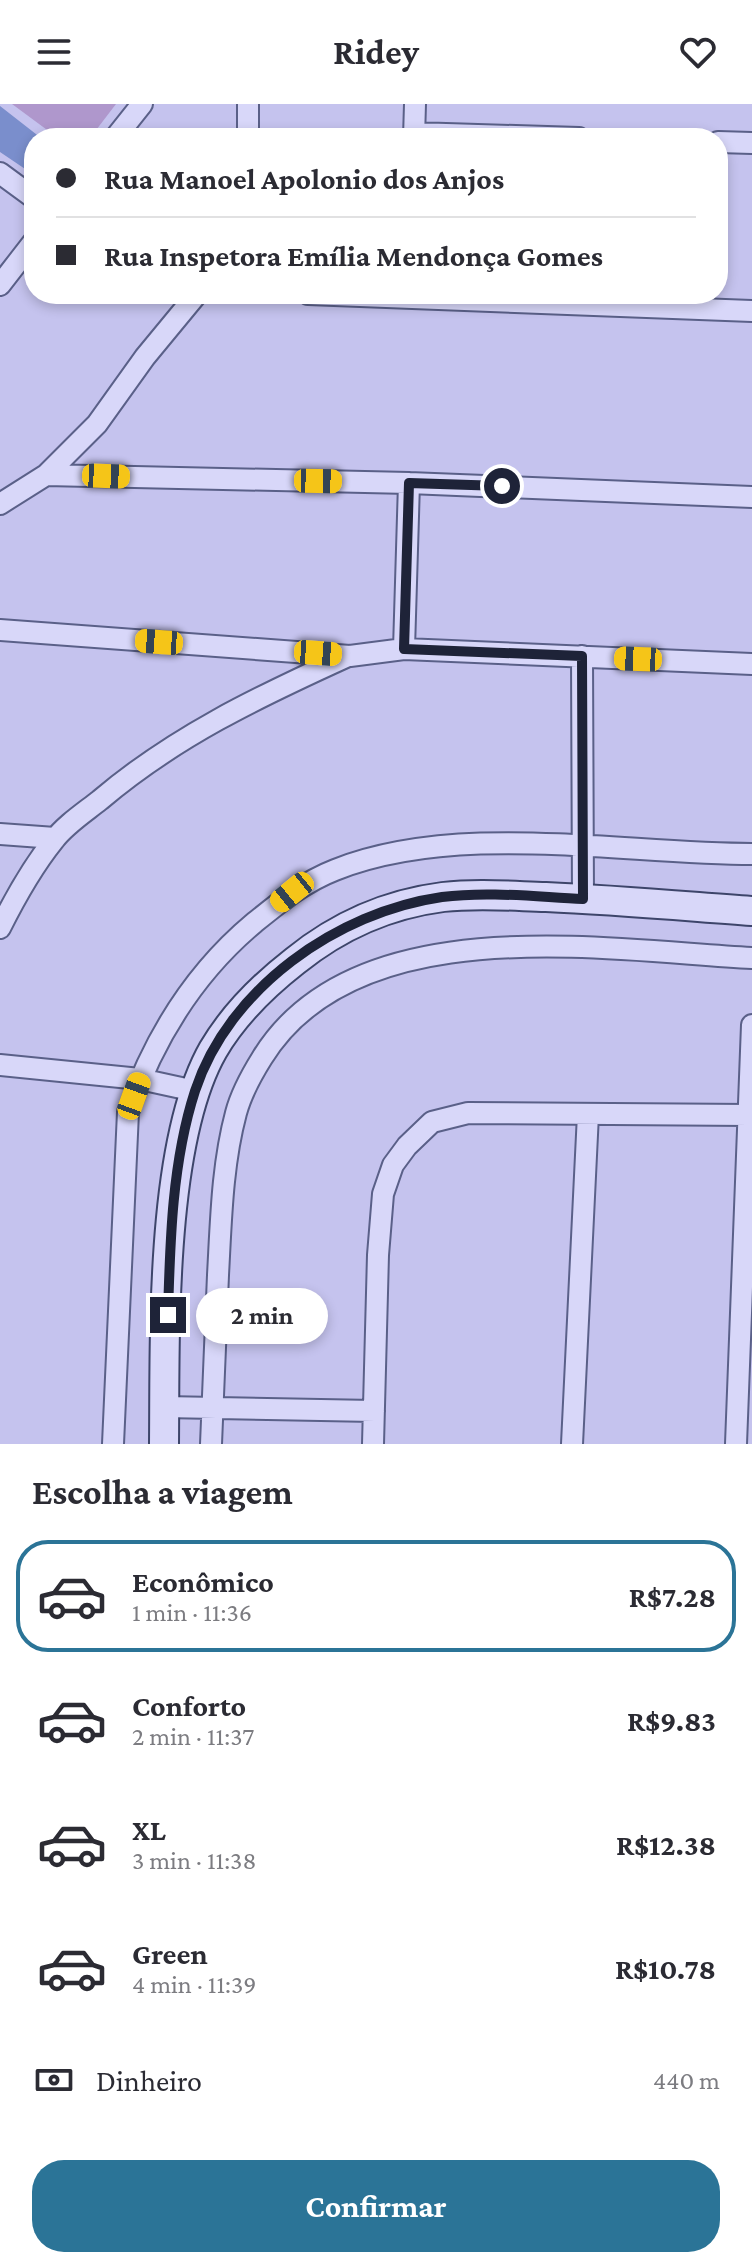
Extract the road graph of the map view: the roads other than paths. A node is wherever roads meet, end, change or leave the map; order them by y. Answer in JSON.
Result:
{"nodes":[{"id":1,"x":142,"y":104,"type":"edge"},
{"id":2,"x":248,"y":104,"type":"edge"},
{"id":3,"x":415,"y":104,"type":"edge"},
{"id":4,"x":123,"y":128,"type":"edge"},
{"id":5,"x":248,"y":128,"type":"edge"},
{"id":6,"x":414,"y":128,"type":"edge"},
{"id":7,"x":728,"y":142,"type":"edge"},
{"id":8,"x":752,"y":143,"type":"edge"},
{"id":9,"x":0,"y":173,"type":"edge"},
{"id":10,"x":24,"y":191,"type":"edge"},
{"id":11,"x":24,"y":254,"type":"edge"},
{"id":12,"x":0,"y":285,"type":"edge"},
{"id":13,"x":189,"y":304,"type":"edge"},
{"id":14,"x":593,"y":304,"type":"edge"},
{"id":15,"x":752,"y":311,"type":"edge"},
{"id":16,"x":46,"y":475,"type":"junction"},
{"id":17,"x":409,"y":483,"type":"junction"},
{"id":18,"x":752,"y":497,"type":"edge"},
{"id":19,"x":0,"y":504,"type":"edge"},
{"id":20,"x":0,"y":630,"type":"edge"},
{"id":21,"x":404,"y":649,"type":"junction"},
{"id":22,"x":350,"y":656,"type":"junction"},
{"id":23,"x":582,"y":656,"type":"junction"},
{"id":24,"x":752,"y":664,"type":"edge"},
{"id":25,"x":0,"y":834,"type":"edge"},
{"id":26,"x":55,"y":838,"type":"junction"},
{"id":27,"x":584,"y":845,"type":"junction"},
{"id":28,"x":752,"y":854,"type":"edge"},
{"id":29,"x":583,"y":899,"type":"junction"},
{"id":30,"x":752,"y":911,"type":"edge"},
{"id":31,"x":0,"y":928,"type":"edge"},
{"id":32,"x":752,"y":958,"type":"edge"},
{"id":33,"x":752,"y":1025,"type":"edge"},
{"id":34,"x":0,"y":1065,"type":"edge"},
{"id":35,"x":140,"y":1079,"type":"junction"},
{"id":36,"x":195,"y":1091,"type":"junction"},
{"id":37,"x":588,"y":1114,"type":"junction"},
{"id":38,"x":749,"y":1115,"type":"junction"},
{"id":39,"x":750,"y":1162,"type":"edge"},
{"id":40,"x":164,"y":1407,"type":"junction"},
{"id":41,"x":212,"y":1409,"type":"junction"},
{"id":42,"x":374,"y":1411,"type":"junction"},
{"id":43,"x":113,"y":1444,"type":"edge"},
{"id":44,"x":164,"y":1444,"type":"edge"},
{"id":45,"x":211,"y":1444,"type":"edge"},
{"id":46,"x":373,"y":1444,"type":"edge"},
{"id":47,"x":572,"y":1444,"type":"edge"},
{"id":48,"x":736,"y":1444,"type":"edge"}],
"edges":[{"from":1,"to":4,"type":"street"},
{"from":2,"to":5,"type":"street"},
{"from":3,"to":6,"type":"street"},
{"from":7,"to":8,"type":"street"},
{"from":9,"to":10,"type":"street"},
{"from":11,"to":12,"type":"street"},
{"from":13,"to":16,"type":"street"},
{"from":14,"to":15,"type":"street"},
{"from":16,"to":17,"type":"street"},
{"from":16,"to":19,"type":"street"},
{"from":17,"to":18,"type":"street"},
{"from":17,"to":21,"type":"street"},
{"from":20,"to":22,"type":"street"},
{"from":21,"to":22,"type":"street"},
{"from":21,"to":23,"type":"street"},
{"from":22,"to":26,"type":"street"},
{"from":23,"to":24,"type":"street"},
{"from":23,"to":27,"type":"street"},
{"from":25,"to":26,"type":"street"},
{"from":26,"to":31,"type":"street"},
{"from":27,"to":28,"type":"street"},
{"from":27,"to":29,"type":"street"},
{"from":27,"to":35,"type":"street"},
{"from":29,"to":30,"type":"main road"},
{"from":29,"to":36,"type":"main road"},
{"from":32,"to":41,"type":"street"},
{"from":33,"to":38,"type":"street"},
{"from":34,"to":35,"type":"street"},
{"from":35,"to":36,"type":"street"},
{"from":35,"to":43,"type":"street"},
{"from":36,"to":40,"type":"main road"},
{"from":37,"to":38,"type":"street"},
{"from":37,"to":42,"type":"street"},
{"from":37,"to":47,"type":"street"},
{"from":38,"to":39,"type":"street"},
{"from":39,"to":48,"type":"street"},
{"from":40,"to":41,"type":"street"},
{"from":40,"to":44,"type":"main road"},
{"from":41,"to":42,"type":"street"},
{"from":41,"to":45,"type":"street"},
{"from":42,"to":46,"type":"street"}]}
